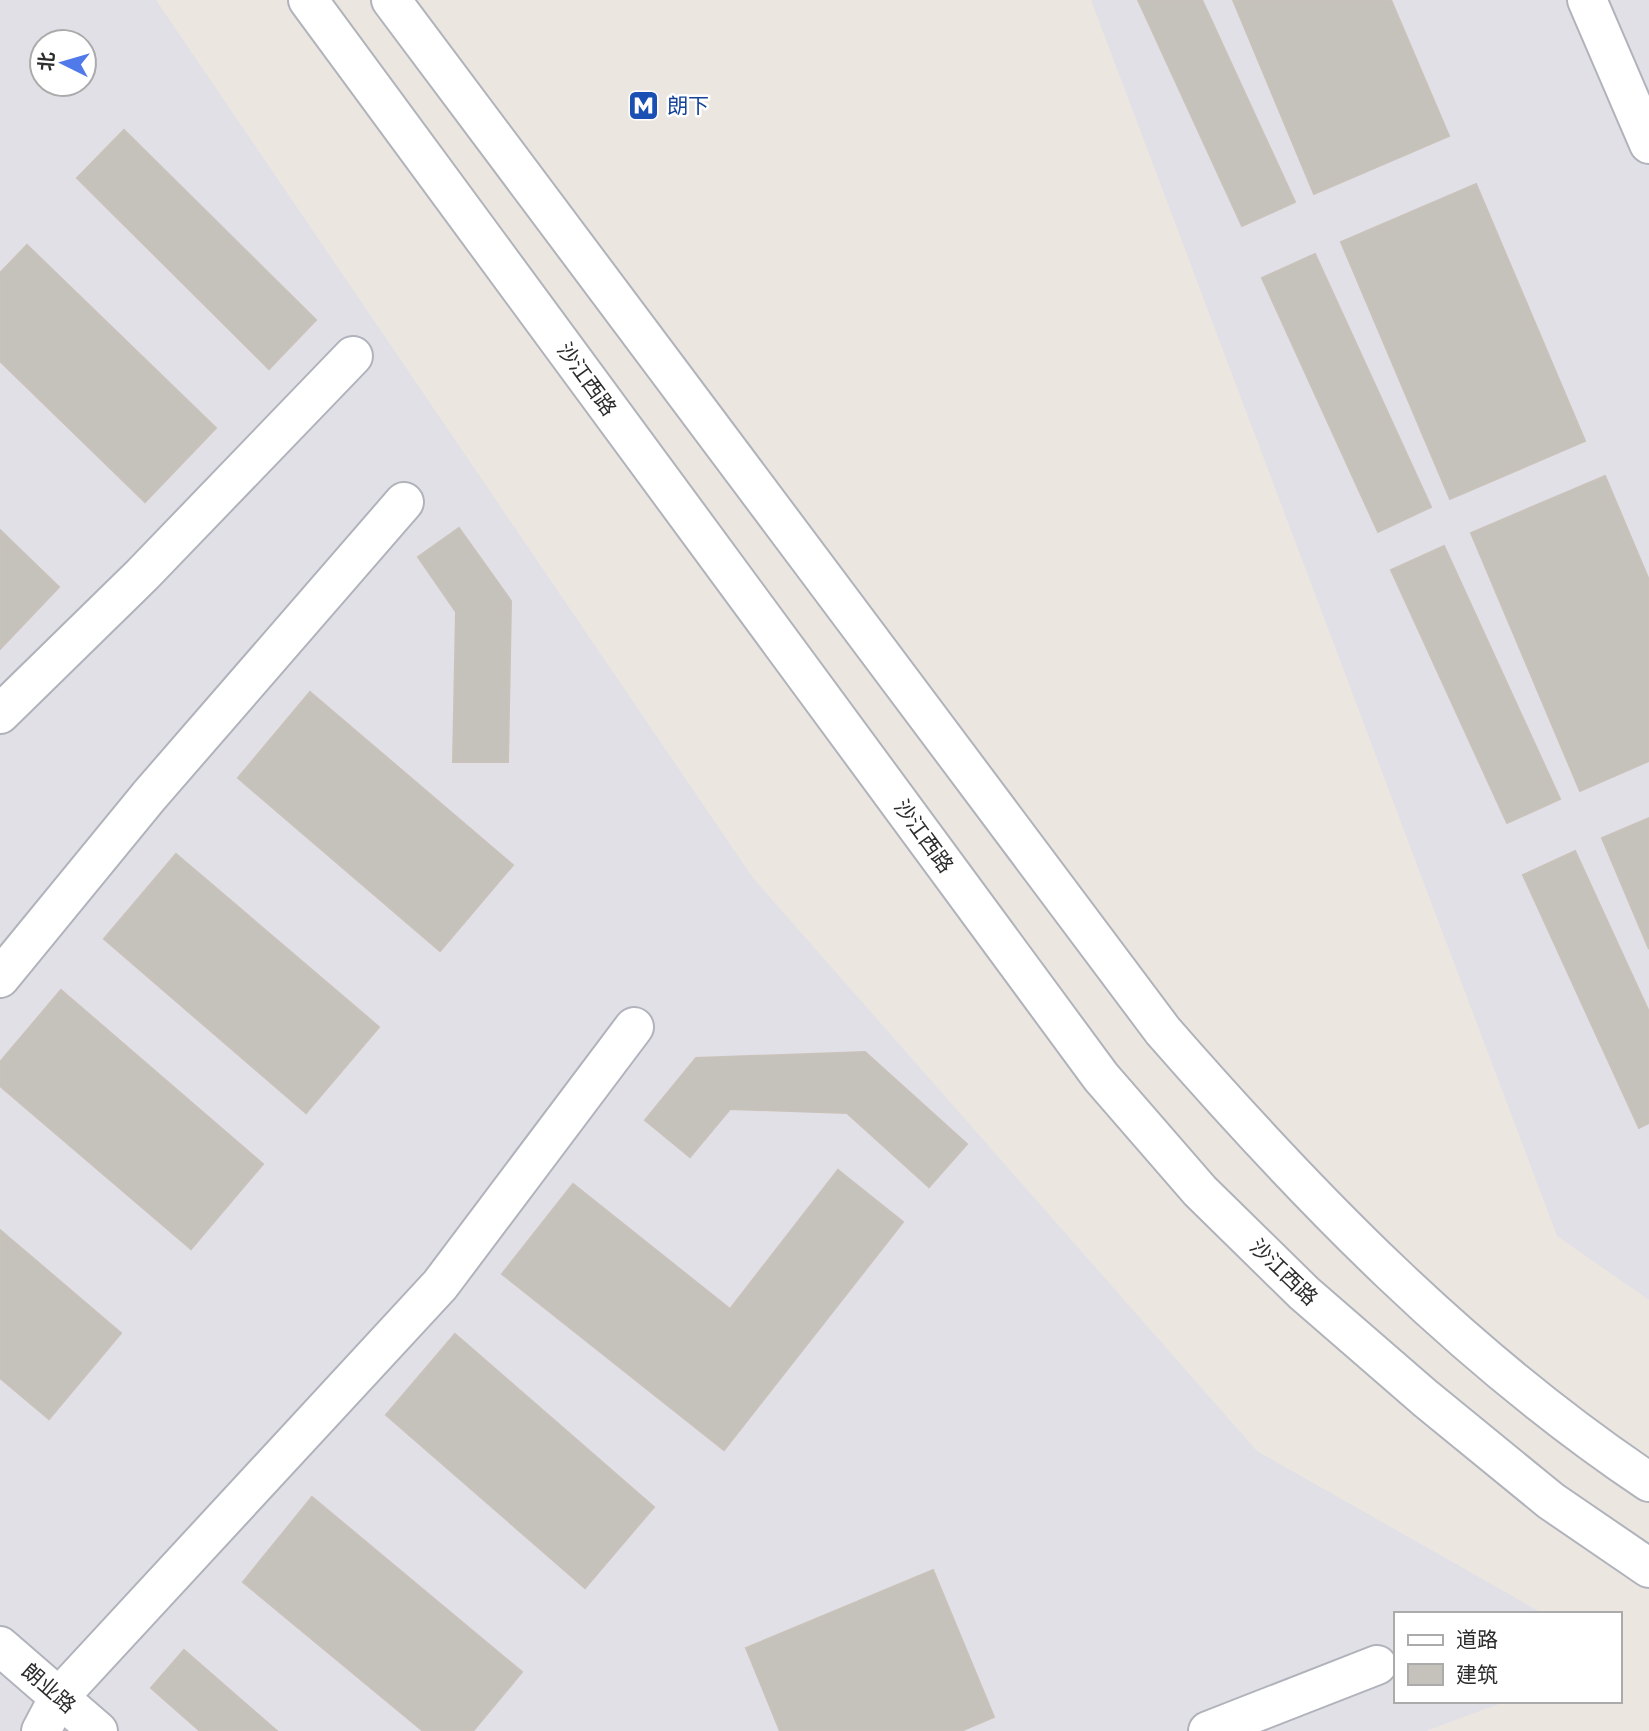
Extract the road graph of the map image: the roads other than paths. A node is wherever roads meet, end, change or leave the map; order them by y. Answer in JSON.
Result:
{"nodes":[{"id":1,"x":308,"y":0,"type":"edge"},
{"id":2,"x":391,"y":0,"type":"edge"},
{"id":3,"x":1587,"y":0,"type":"edge"},
{"id":4,"x":1649,"y":144,"type":"edge"},
{"id":5,"x":353,"y":356,"type":"dead end"},
{"id":6,"x":404,"y":502,"type":"dead end"},
{"id":7,"x":0,"y":714,"type":"edge"},
{"id":8,"x":0,"y":978,"type":"edge"},
{"id":9,"x":634,"y":1027,"type":"dead end"},
{"id":10,"x":1649,"y":1482,"type":"edge"},
{"id":11,"x":1649,"y":1568,"type":"edge"},
{"id":12,"x":0,"y":1646,"type":"edge"},
{"id":13,"x":1377,"y":1665,"type":"dead end"},
{"id":14,"x":59,"y":1697,"type":"junction"},
{"id":15,"x":41,"y":1731,"type":"edge"},
{"id":16,"x":97,"y":1731,"type":"edge"},
{"id":17,"x":1208,"y":1731,"type":"edge"}],
"edges":[{"from":1,"to":11,"type":"street","name":"沙江西路"},
{"from":2,"to":10,"type":"street"},
{"from":3,"to":4,"type":"street"},
{"from":5,"to":7,"type":"street"},
{"from":6,"to":8,"type":"street"},
{"from":9,"to":14,"type":"street"},
{"from":12,"to":14,"type":"street","name":"朗业路"},
{"from":13,"to":17,"type":"street"},
{"from":14,"to":15,"type":"street"},
{"from":14,"to":16,"type":"street","name":"朗业路"}]}
